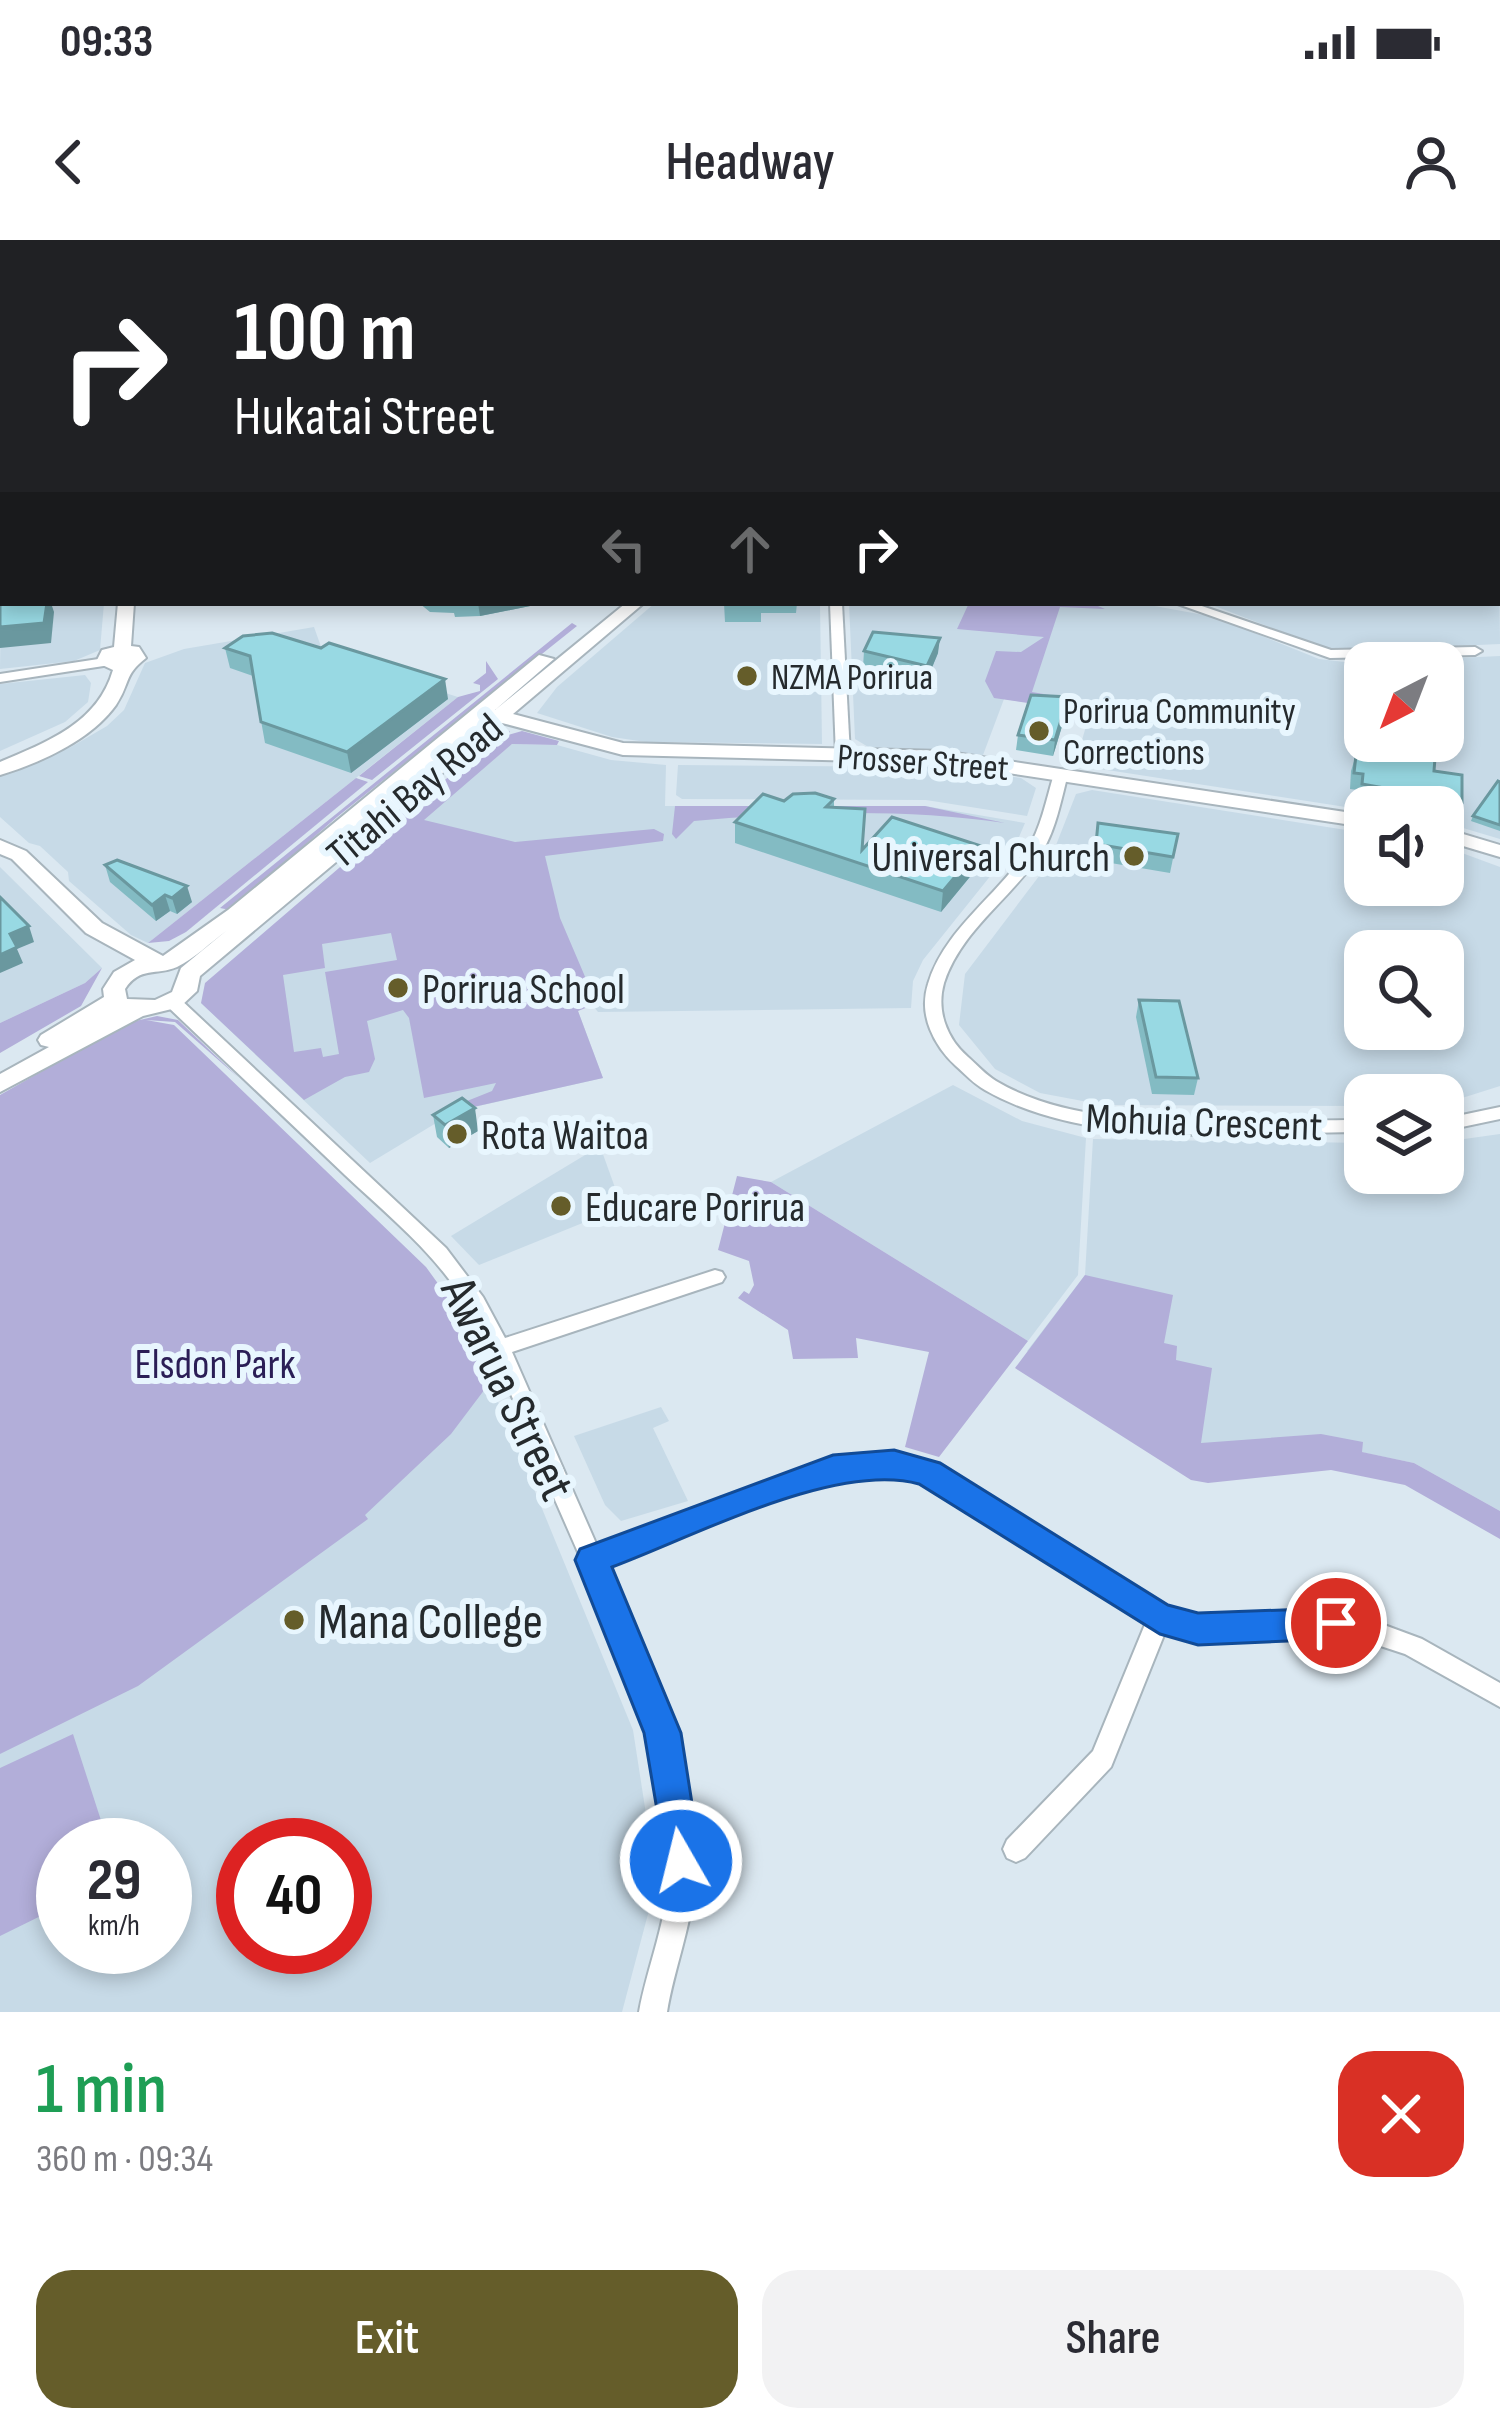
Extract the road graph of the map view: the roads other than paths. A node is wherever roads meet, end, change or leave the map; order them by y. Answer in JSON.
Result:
{"nodes":[{"id":1,"x":125,"y":606,"type":"edge"},
{"id":2,"x":610,"y":606,"type":"edge"},
{"id":3,"x":632,"y":606,"type":"edge"},
{"id":4,"x":836,"y":606,"type":"edge"},
{"id":5,"x":1190,"y":606,"type":"edge"},
{"id":6,"x":1475,"y":651,"type":"dead end"},
{"id":7,"x":116,"y":659,"type":"junction"},
{"id":8,"x":0,"y":678,"type":"edge"},
{"id":9,"x":492,"y":714,"type":"junction"},
{"id":10,"x":843,"y":754,"type":"junction"},
{"id":11,"x":0,"y":765,"type":"edge"},
{"id":12,"x":1061,"y":774,"type":"junction"},
{"id":13,"x":1344,"y":818,"type":"edge"},
{"id":14,"x":0,"y":827,"type":"edge"},
{"id":15,"x":1464,"y":840,"type":"edge"},
{"id":16,"x":9,"y":851,"type":"edge"},
{"id":17,"x":1500,"y":851,"type":"edge"},
{"id":18,"x":94,"y":928,"type":"junction"},
{"id":19,"x":172,"y":965,"type":"junction"},
{"id":20,"x":125,"y":995,"type":"junction"},
{"id":21,"x":173,"y":1002,"type":"junction"},
{"id":22,"x":0,"y":1068,"type":"edge"},
{"id":23,"x":0,"y":1084,"type":"edge"},
{"id":24,"x":1500,"y":1113,"type":"edge"},
{"id":25,"x":1464,"y":1121,"type":"edge"},
{"id":26,"x":1344,"y":1125,"type":"edge"},
{"id":27,"x":715,"y":1277,"type":"dead end"},
{"id":28,"x":500,"y":1348,"type":"junction"},
{"id":29,"x":592,"y":1560,"type":"junction"},
{"id":30,"x":1160,"y":1618,"type":"junction"},
{"id":31,"x":1500,"y":1696,"type":"edge"},
{"id":32,"x":1016,"y":1849,"type":"dead end"},
{"id":33,"x":653,"y":2012,"type":"edge"}],
"edges":[{"from":1,"to":7,"type":"main road"},
{"from":2,"to":9,"type":"main road","name":"Titahi Bay Road"},
{"from":3,"to":9,"type":"main road","name":"Titahi Bay Road"},
{"from":4,"to":10,"type":"street"},
{"from":5,"to":6,"type":"street"},
{"from":7,"to":8,"type":"street"},
{"from":7,"to":11,"type":"main road"},
{"from":9,"to":10,"type":"main road","name":"Prosser Street"},
{"from":9,"to":19,"type":"main road","name":"Titahi Bay Road"},
{"from":10,"to":12,"type":"main road","name":"Prosser Street"},
{"from":12,"to":13,"type":"main road","name":"Prosser Street"},
{"from":12,"to":26,"type":"street","name":"Mohuia Crescent"},
{"from":14,"to":16,"type":"main road"},
{"from":15,"to":17,"type":"main road"},
{"from":16,"to":18,"type":"main road"},
{"from":18,"to":19,"type":"main road"},
{"from":18,"to":20,"type":"main road"},
{"from":19,"to":20,"type":"main road"},
{"from":19,"to":21,"type":"main road"},
{"from":20,"to":21,"type":"main road"},
{"from":20,"to":22,"type":"main road"},
{"from":20,"to":23,"type":"main road"},
{"from":21,"to":28,"type":"street","name":"Awarua Street"},
{"from":24,"to":25,"type":"street"},
{"from":27,"to":28,"type":"street"},
{"from":28,"to":29,"type":"street","name":"Awarua Street"},
{"from":29,"to":30,"type":"street"},
{"from":29,"to":33,"type":"street","name":"Awarua Street"},
{"from":30,"to":31,"type":"street"},
{"from":30,"to":32,"type":"street"}]}
